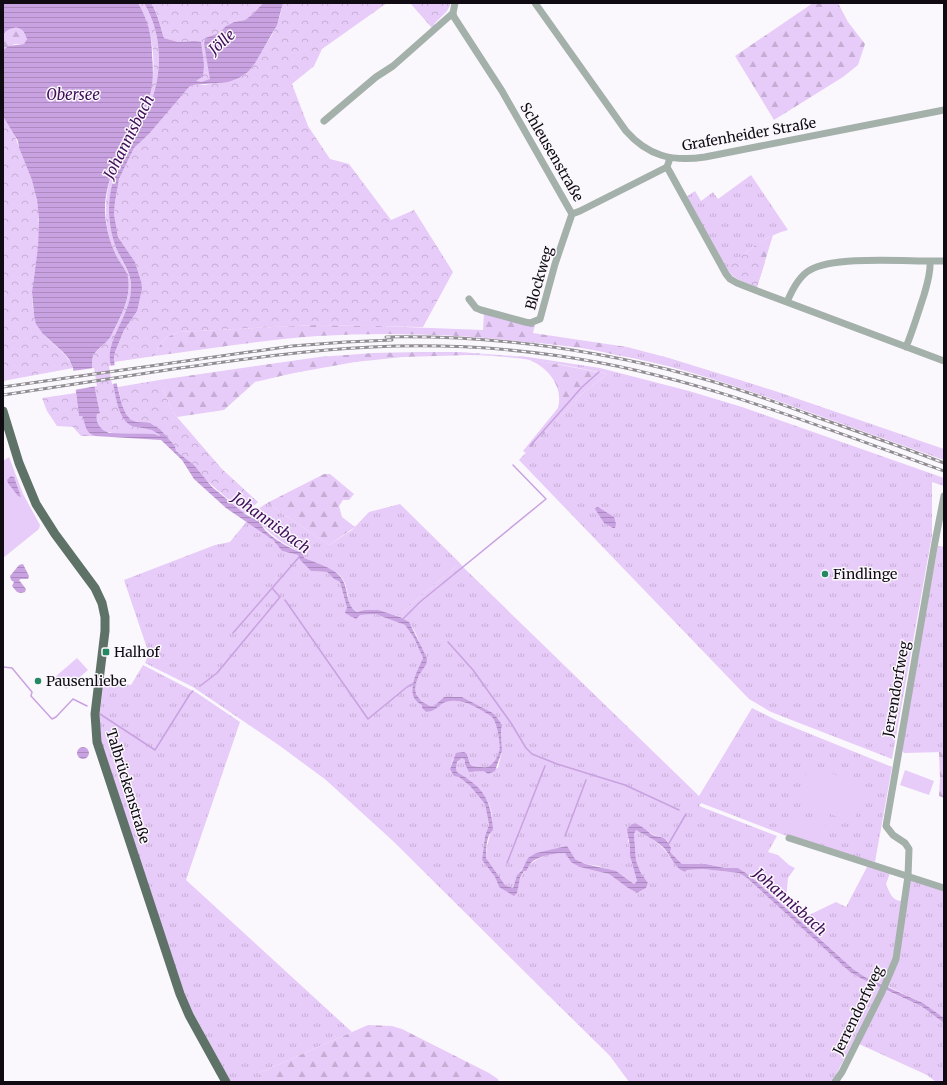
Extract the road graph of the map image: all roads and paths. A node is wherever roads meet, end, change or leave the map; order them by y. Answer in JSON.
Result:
{"nodes":[{"id":1,"x":455,"y":3,"type":"edge"},
{"id":2,"x":535,"y":3,"type":"edge"},
{"id":3,"x":453,"y":14,"type":"junction"},
{"id":4,"x":944,"y":110,"type":"edge"},
{"id":5,"x":324,"y":121,"type":"dead end"},
{"id":6,"x":670,"y":158,"type":"junction"},
{"id":7,"x":667,"y":167,"type":"junction"},
{"id":8,"x":572,"y":214,"type":"junction"},
{"id":9,"x":944,"y":260,"type":"edge"},
{"id":10,"x":930,"y":261,"type":"junction"},
{"id":11,"x":469,"y":299,"type":"dead end"},
{"id":12,"x":787,"y":302,"type":"junction"},
{"id":13,"x":906,"y":347,"type":"junction"},
{"id":14,"x":944,"y":361,"type":"edge"},
{"id":15,"x":3,"y":411,"type":"edge"},
{"id":16,"x":944,"y":496,"type":"edge"},
{"id":17,"x":789,"y":838,"type":"dead end"},
{"id":18,"x":908,"y":876,"type":"junction"},
{"id":19,"x":944,"y":888,"type":"edge"},
{"id":20,"x":226,"y":1082,"type":"edge"},
{"id":21,"x":835,"y":1082,"type":"edge"}],
"edges":[{"from":1,"to":3,"type":"street"},
{"from":2,"to":6,"type":"street","name":"Grafenheider Straße"},
{"from":3,"to":5,"type":"street"},
{"from":3,"to":8,"type":"street","name":"Schleusenstraße"},
{"from":4,"to":6,"type":"street","name":"Grafenheider Straße"},
{"from":6,"to":7,"type":"street"},
{"from":7,"to":8,"type":"street","name":"Schleusenstraße"},
{"from":7,"to":12,"type":"street"},
{"from":8,"to":11,"type":"street","name":"Blockweg"},
{"from":9,"to":10,"type":"street"},
{"from":10,"to":12,"type":"street"},
{"from":10,"to":13,"type":"street"},
{"from":12,"to":13,"type":"street"},
{"from":13,"to":14,"type":"street"},
{"from":15,"to":20,"type":"main road","name":"Talbrückenstraße"},
{"from":16,"to":18,"type":"street","name":"Jerrendorfweg"},
{"from":17,"to":18,"type":"street"},
{"from":18,"to":19,"type":"street"},
{"from":18,"to":21,"type":"street","name":"Jerrendorfweg"}]}
